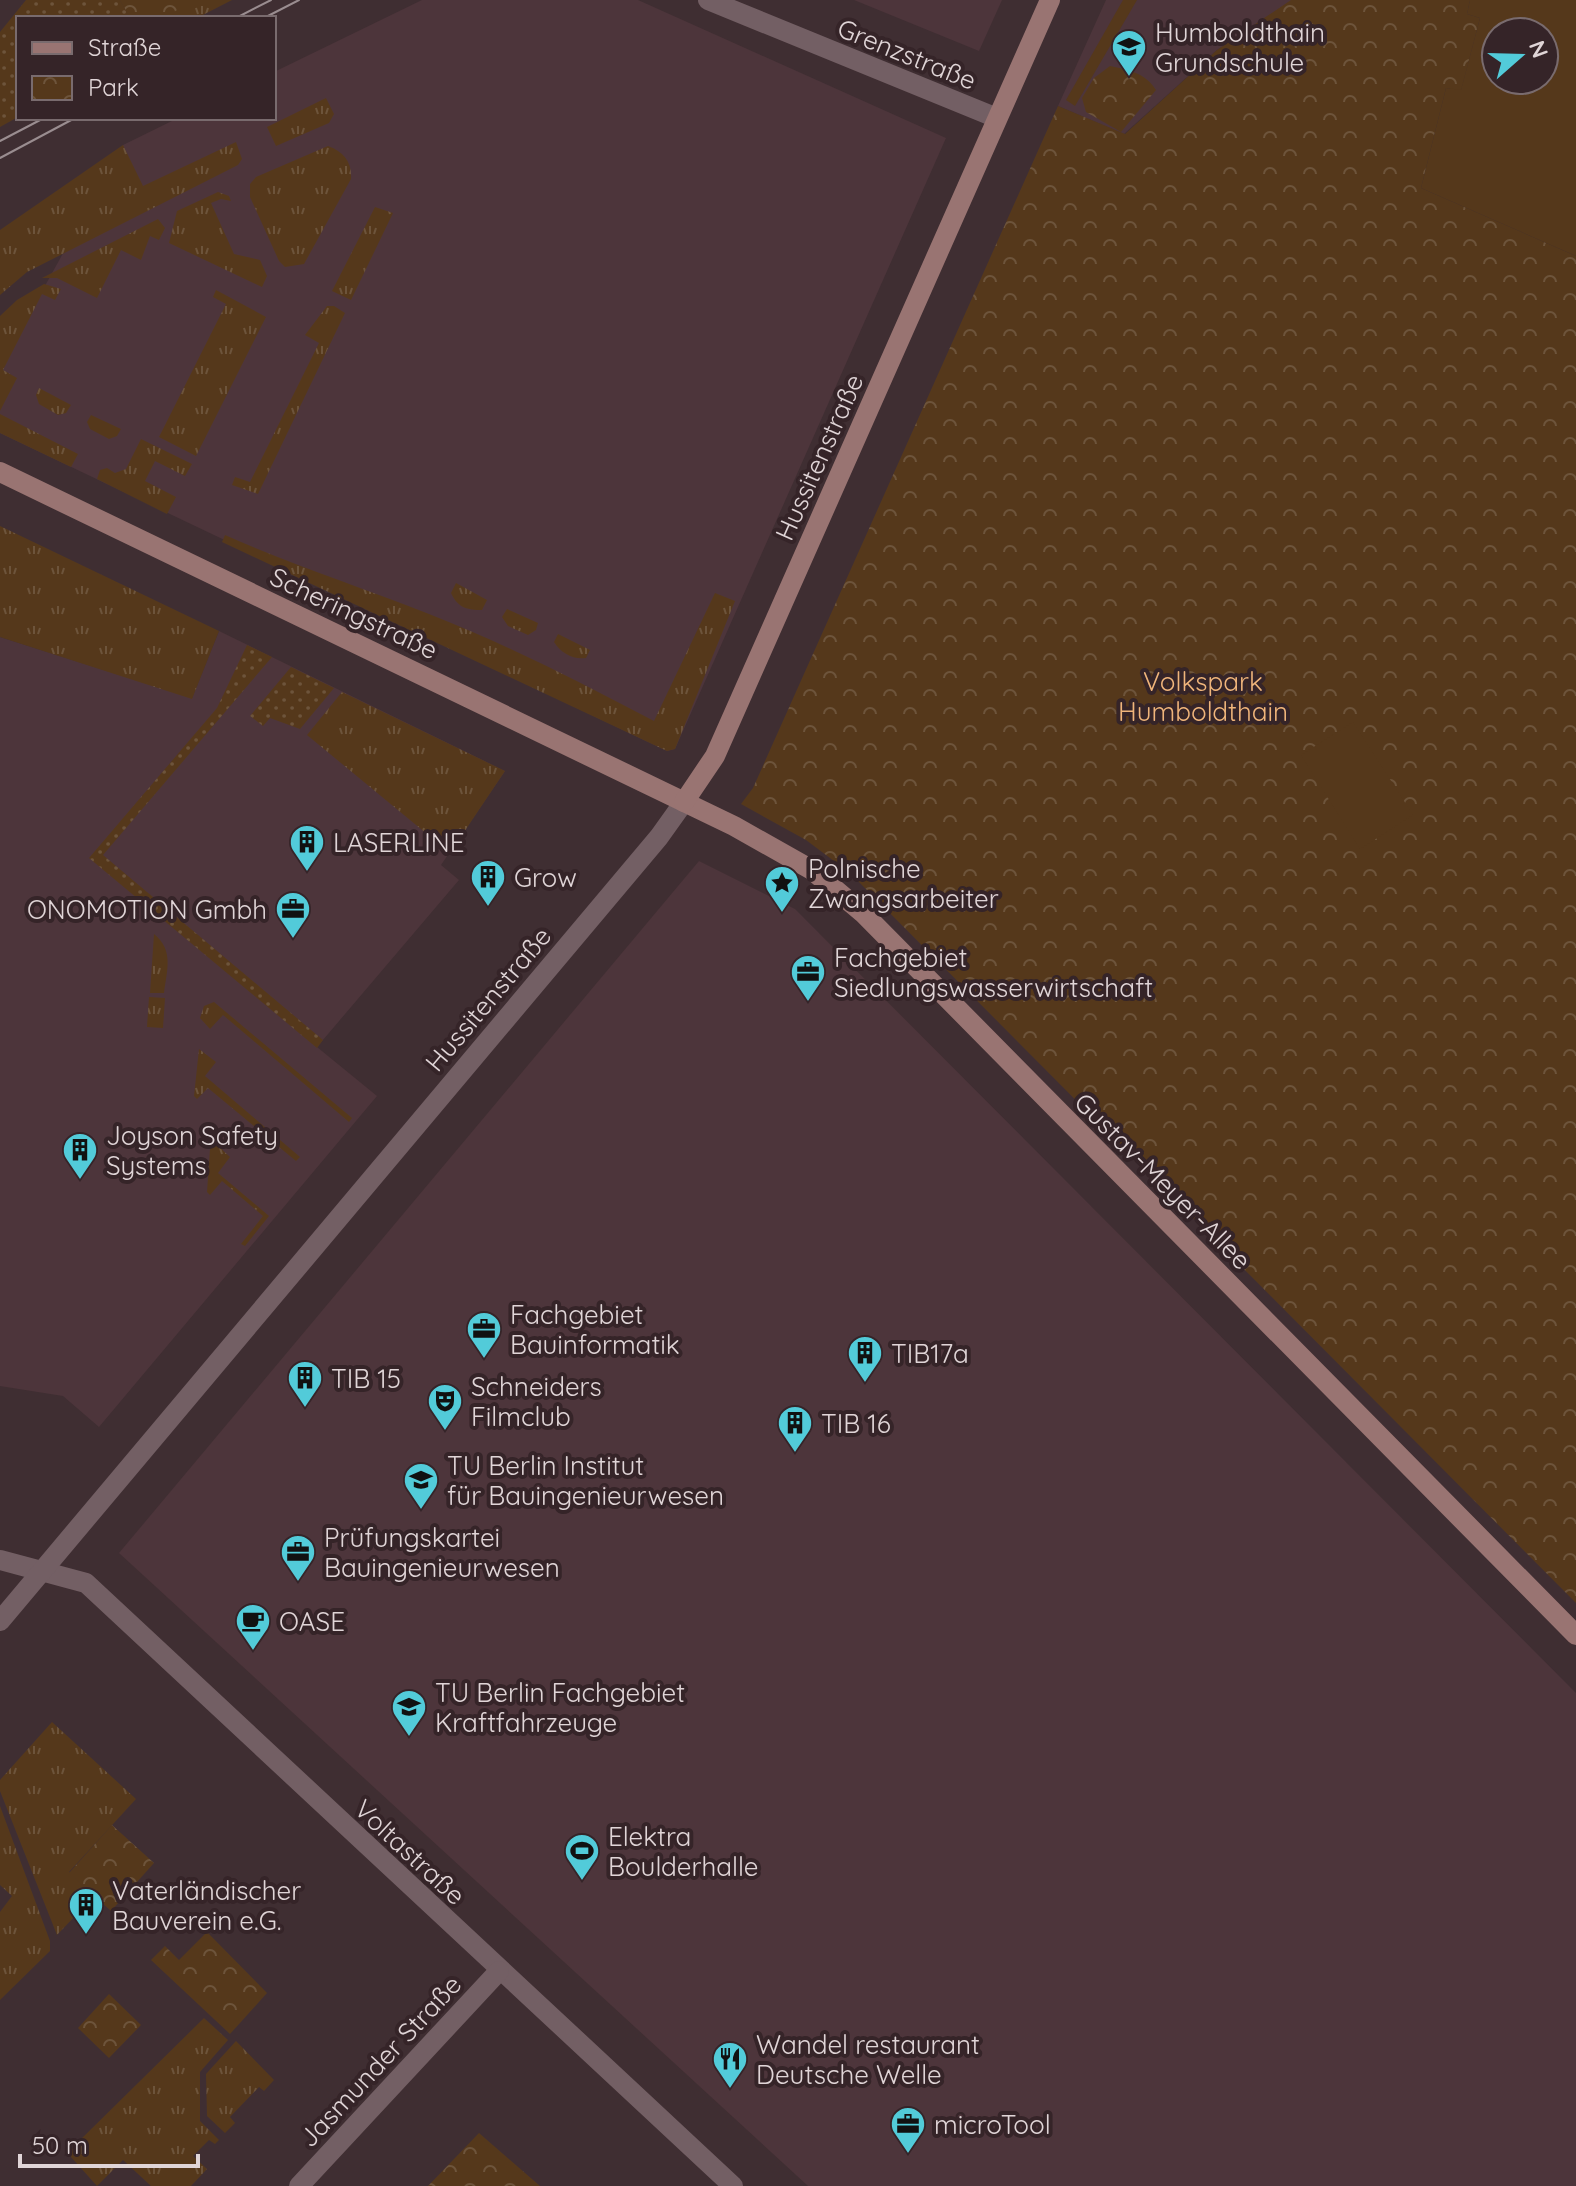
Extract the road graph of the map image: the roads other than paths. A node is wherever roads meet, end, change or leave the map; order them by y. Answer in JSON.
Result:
{"nodes":[{"id":1,"x":708,"y":0,"type":"edge"},
{"id":2,"x":1050,"y":0,"type":"edge"},
{"id":3,"x":997,"y":118,"type":"junction"},
{"id":4,"x":0,"y":472,"type":"edge"},
{"id":5,"x":684,"y":802,"type":"junction"},
{"id":6,"x":0,"y":1560,"type":"edge"},
{"id":7,"x":43,"y":1571,"type":"junction"},
{"id":8,"x":0,"y":1621,"type":"edge"},
{"id":9,"x":1576,"y":1635,"type":"edge"},
{"id":10,"x":499,"y":1971,"type":"junction"},
{"id":11,"x":299,"y":2186,"type":"edge"},
{"id":12,"x":733,"y":2186,"type":"edge"}],
"edges":[{"from":1,"to":3,"type":"street","name":"Grenzstraße"},
{"from":2,"to":3,"type":"street","name":"Hussitenstraße"},
{"from":3,"to":5,"type":"street","name":"Hussitenstraße"},
{"from":4,"to":5,"type":"street","name":"Scheringstraße"},
{"from":5,"to":7,"type":"street","name":"Hussitenstraße"},
{"from":5,"to":9,"type":"street","name":"Gustav-Meyer-Allee"},
{"from":6,"to":7,"type":"street","name":"Voltastraße"},
{"from":7,"to":8,"type":"street","name":"Hussitenstraße"},
{"from":7,"to":10,"type":"street","name":"Voltastraße"},
{"from":10,"to":11,"type":"street","name":"Jasmunder Straße"},
{"from":10,"to":12,"type":"street","name":"Voltastraße"}]}
